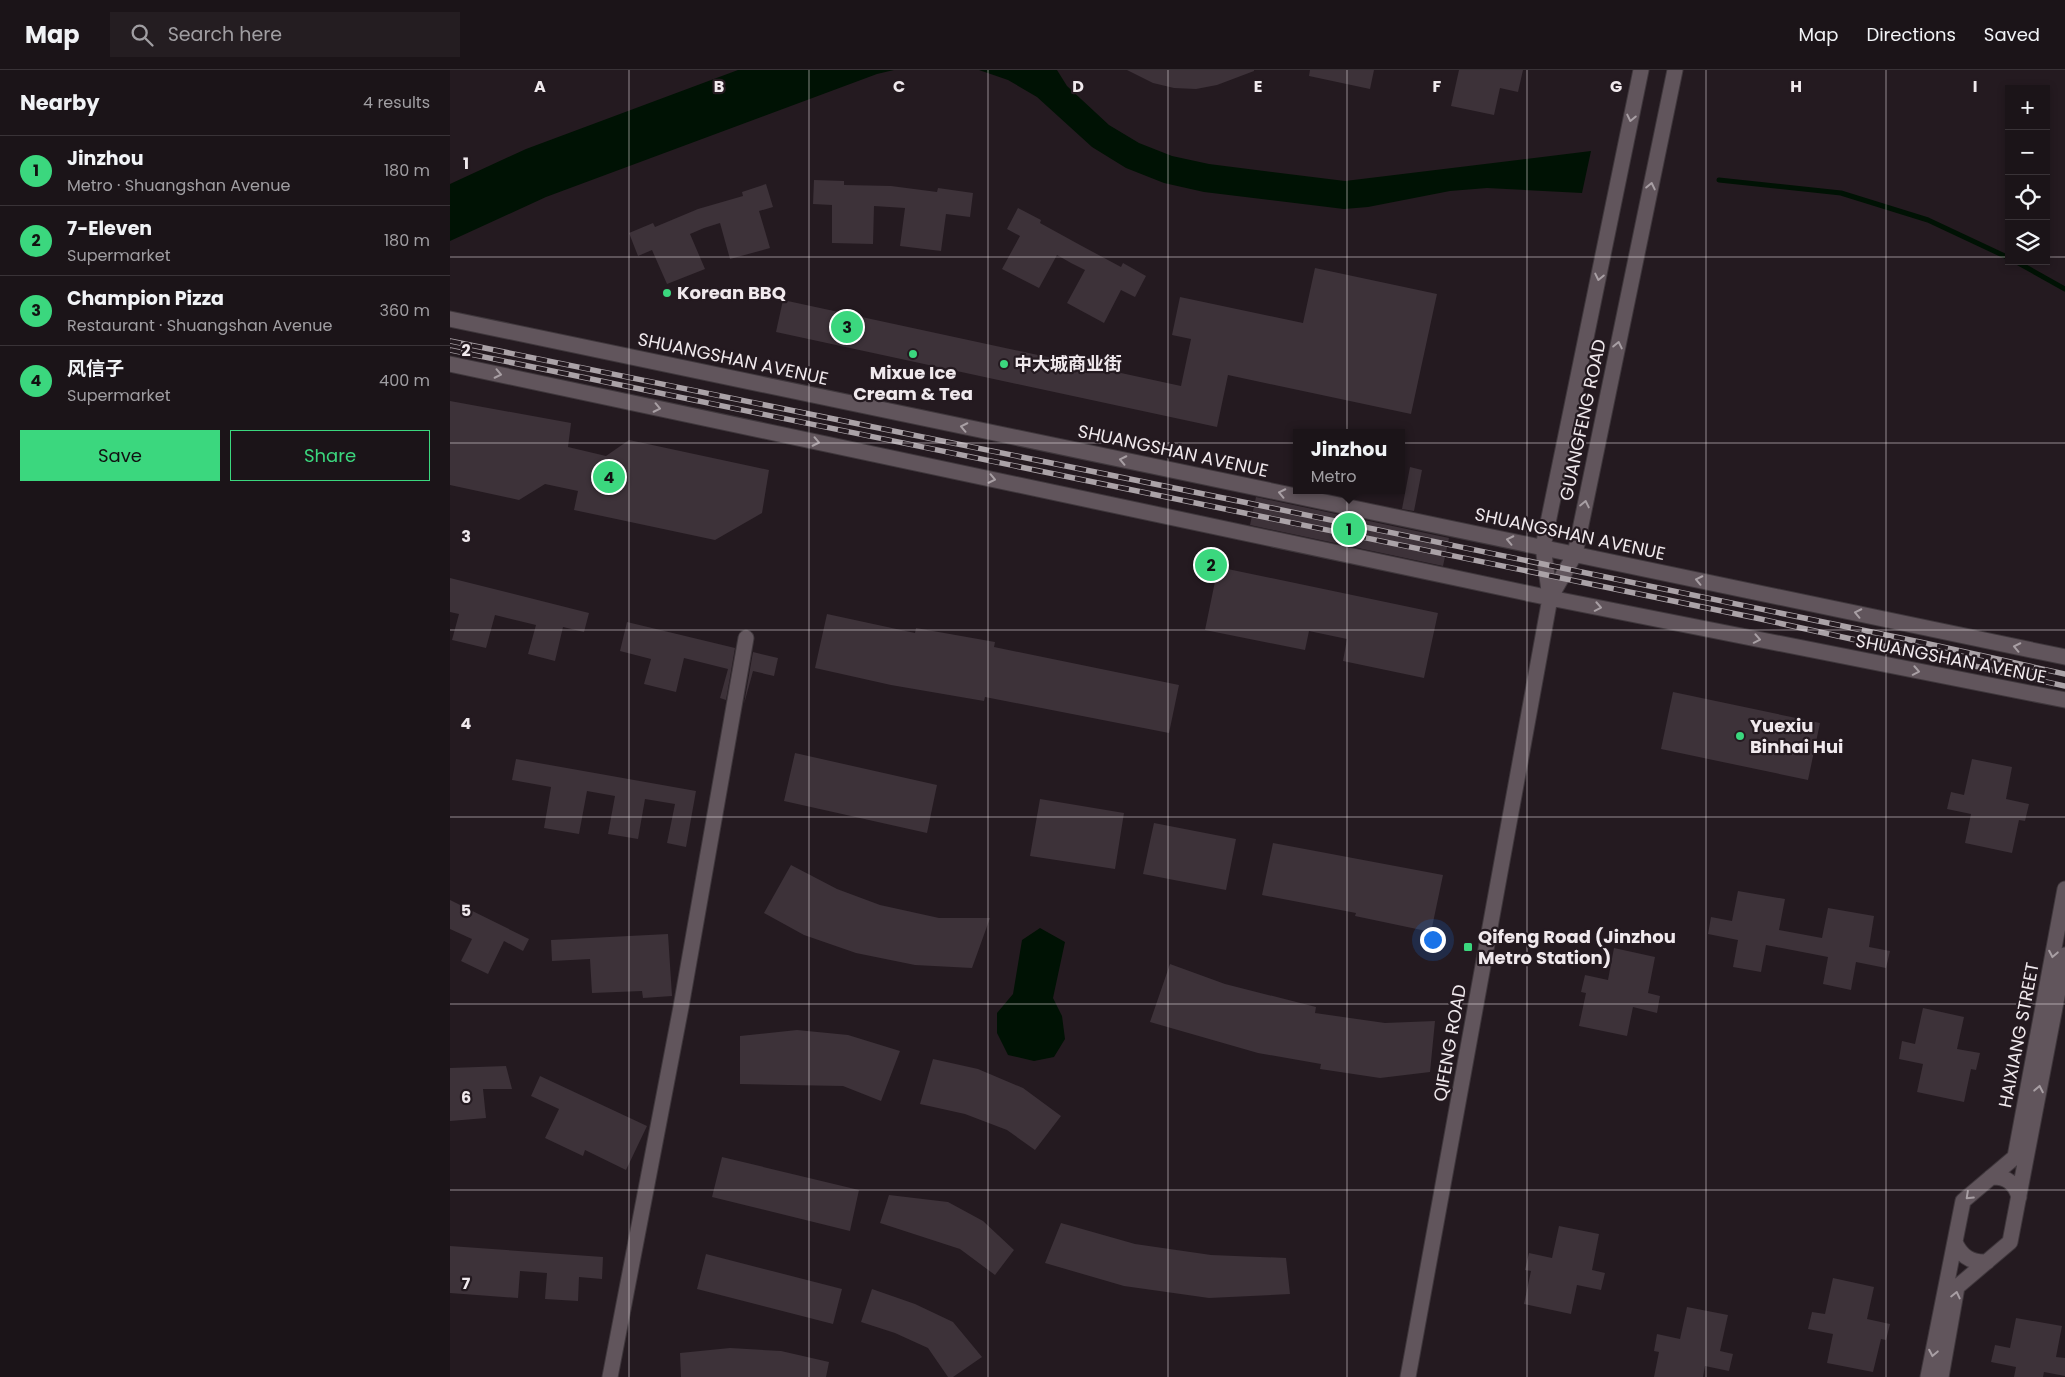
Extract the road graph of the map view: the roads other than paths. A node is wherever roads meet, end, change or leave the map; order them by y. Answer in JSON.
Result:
{"nodes":[{"id":1,"x":1641,"y":70,"type":"edge"},
{"id":2,"x":1675,"y":70,"type":"edge"},
{"id":3,"x":450,"y":319,"type":"edge"},
{"id":4,"x":450,"y":364,"type":"edge"},
{"id":5,"x":1543,"y":547,"type":"junction"},
{"id":6,"x":1575,"y":554,"type":"junction"},
{"id":7,"x":1550,"y":598,"type":"junction"},
{"id":8,"x":746,"y":638,"type":"dead end"},
{"id":9,"x":2065,"y":657,"type":"edge"},
{"id":10,"x":2065,"y":700,"type":"edge"},
{"id":11,"x":2065,"y":889,"type":"edge"},
{"id":12,"x":2065,"y":955,"type":"edge"},
{"id":13,"x":1991,"y":1177,"type":"junction"},
{"id":14,"x":2018,"y":1198,"type":"junction"},
{"id":15,"x":1955,"y":1242,"type":"junction"},
{"id":16,"x":1987,"y":1262,"type":"junction"},
{"id":17,"x":610,"y":1377,"type":"edge"},
{"id":18,"x":1408,"y":1377,"type":"edge"},
{"id":19,"x":1928,"y":1377,"type":"edge"},
{"id":20,"x":1940,"y":1377,"type":"edge"}],
"edges":[{"from":1,"to":5,"type":"street","name":"GUANGFENG ROAD","one_way":true},
{"from":6,"to":2,"type":"street","name":"GUANGFENG ROAD","one_way":true},
{"from":5,"to":3,"type":"street","name":"SHUANGSHAN AVENUE","one_way":true},
{"from":4,"to":7,"type":"street","name":"SHUANGSHAN AVENUE","one_way":true},
{"from":5,"to":6,"type":"street","name":"SHUANGSHAN AVENUE"},
{"from":5,"to":7,"type":"street","name":"GUANGFENG ROAD"},
{"from":6,"to":7,"type":"street","name":"GUANGFENG ROAD"},
{"from":9,"to":6,"type":"street","name":"SHUANGSHAN AVENUE","one_way":true},
{"from":7,"to":10,"type":"street","name":"SHUANGSHAN AVENUE","one_way":true},
{"from":7,"to":18,"type":"street","name":"QIFENG ROAD"},
{"from":8,"to":17,"type":"street"},
{"from":11,"to":13,"type":"street","name":"HAIXIANG STREET","one_way":true},
{"from":14,"to":12,"type":"street","name":"HAIXIANG STREET","one_way":true},
{"from":13,"to":14,"type":"street"},
{"from":13,"to":15,"type":"street","name":"HAIXIANG STREET","one_way":true},
{"from":14,"to":16,"type":"street","name":"HAIXIANG STREET"},
{"from":15,"to":16,"type":"street"},
{"from":15,"to":19,"type":"street","name":"HAIXIANG STREET","one_way":true},
{"from":20,"to":16,"type":"street","name":"HAIXIANG STREET","one_way":true}]}
